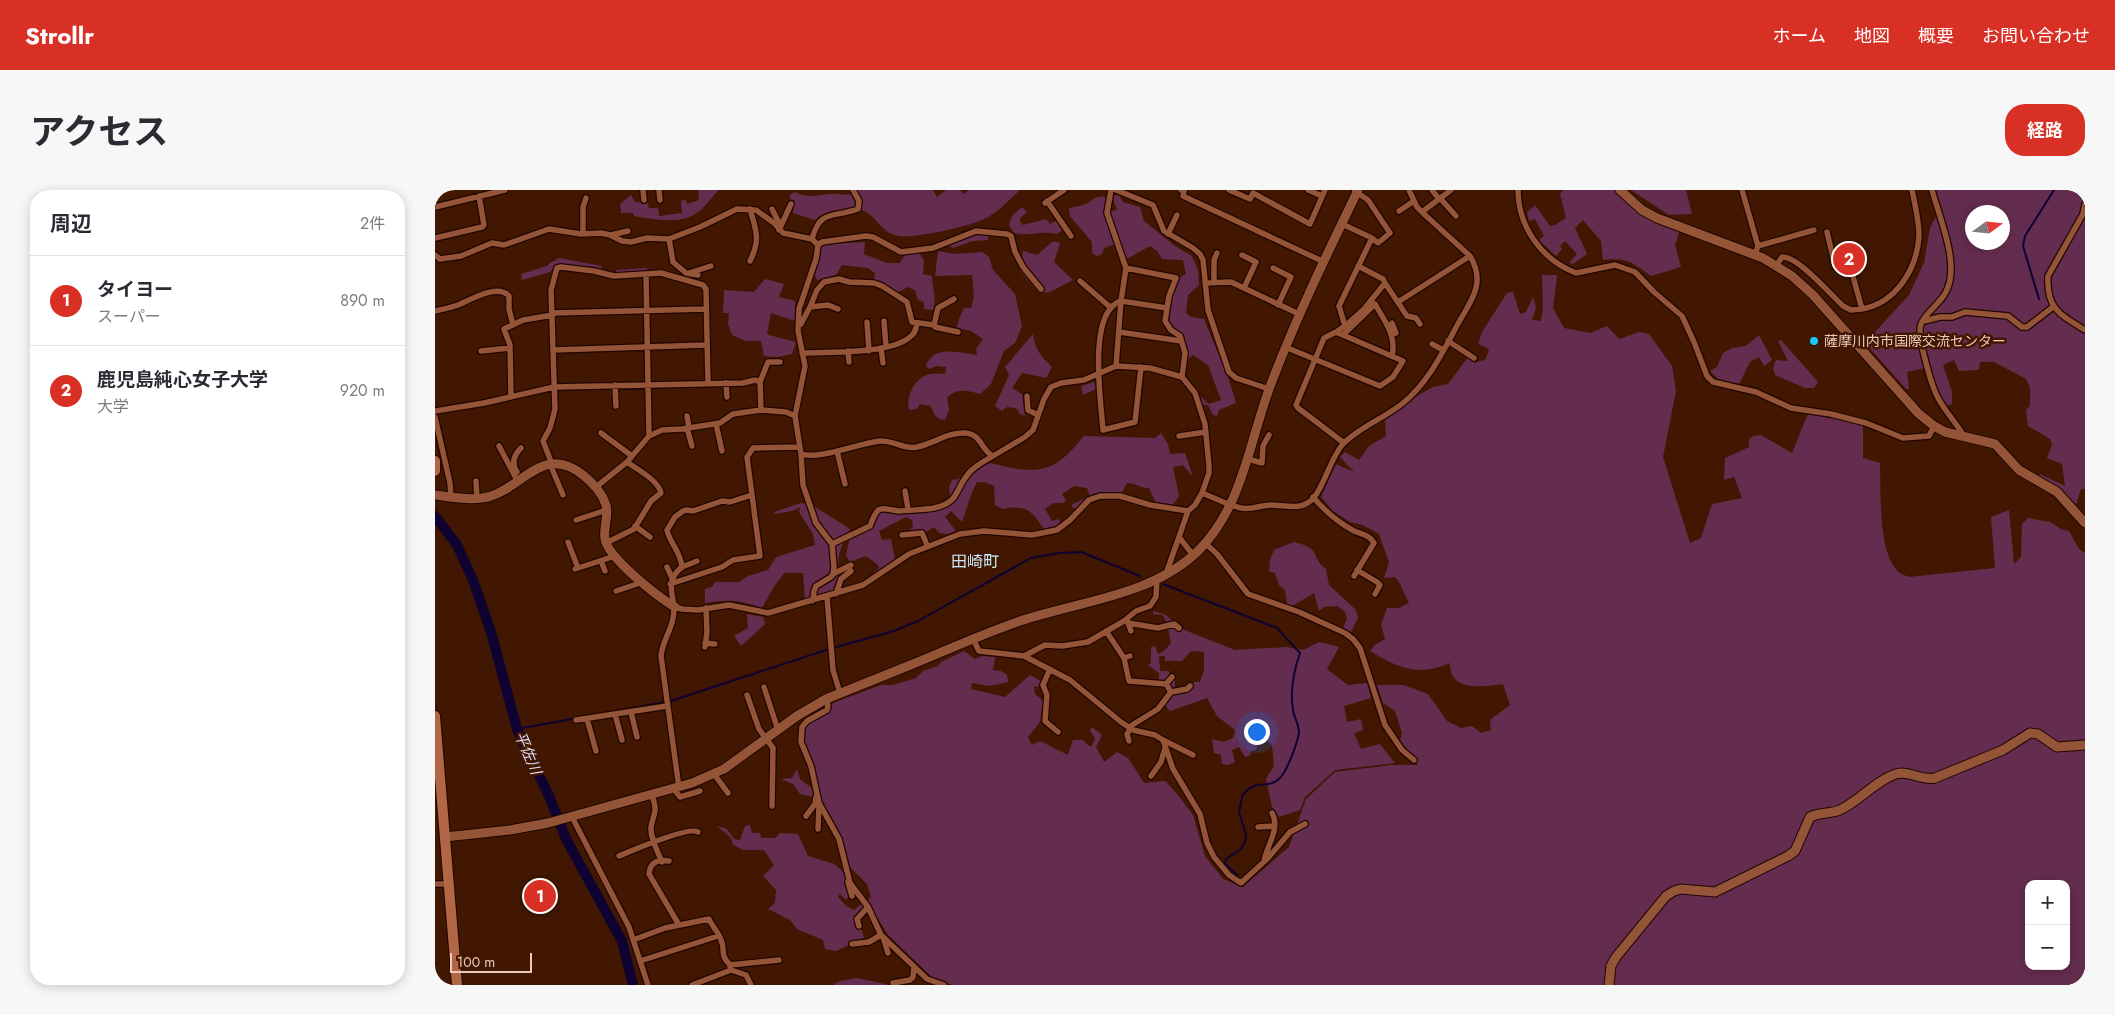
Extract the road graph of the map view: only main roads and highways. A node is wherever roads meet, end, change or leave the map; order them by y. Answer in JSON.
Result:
{"nodes":[{"id":1,"x":435,"y":461,"type":"edge"},
{"id":2,"x":435,"y":471,"type":"edge"},
{"id":3,"x":435,"y":716,"type":"edge"},
{"id":4,"x":457,"y":985,"type":"edge"}],
"edges":[{"from":1,"to":2,"type":"main road"},
{"from":3,"to":4,"type":"main road"}]}
